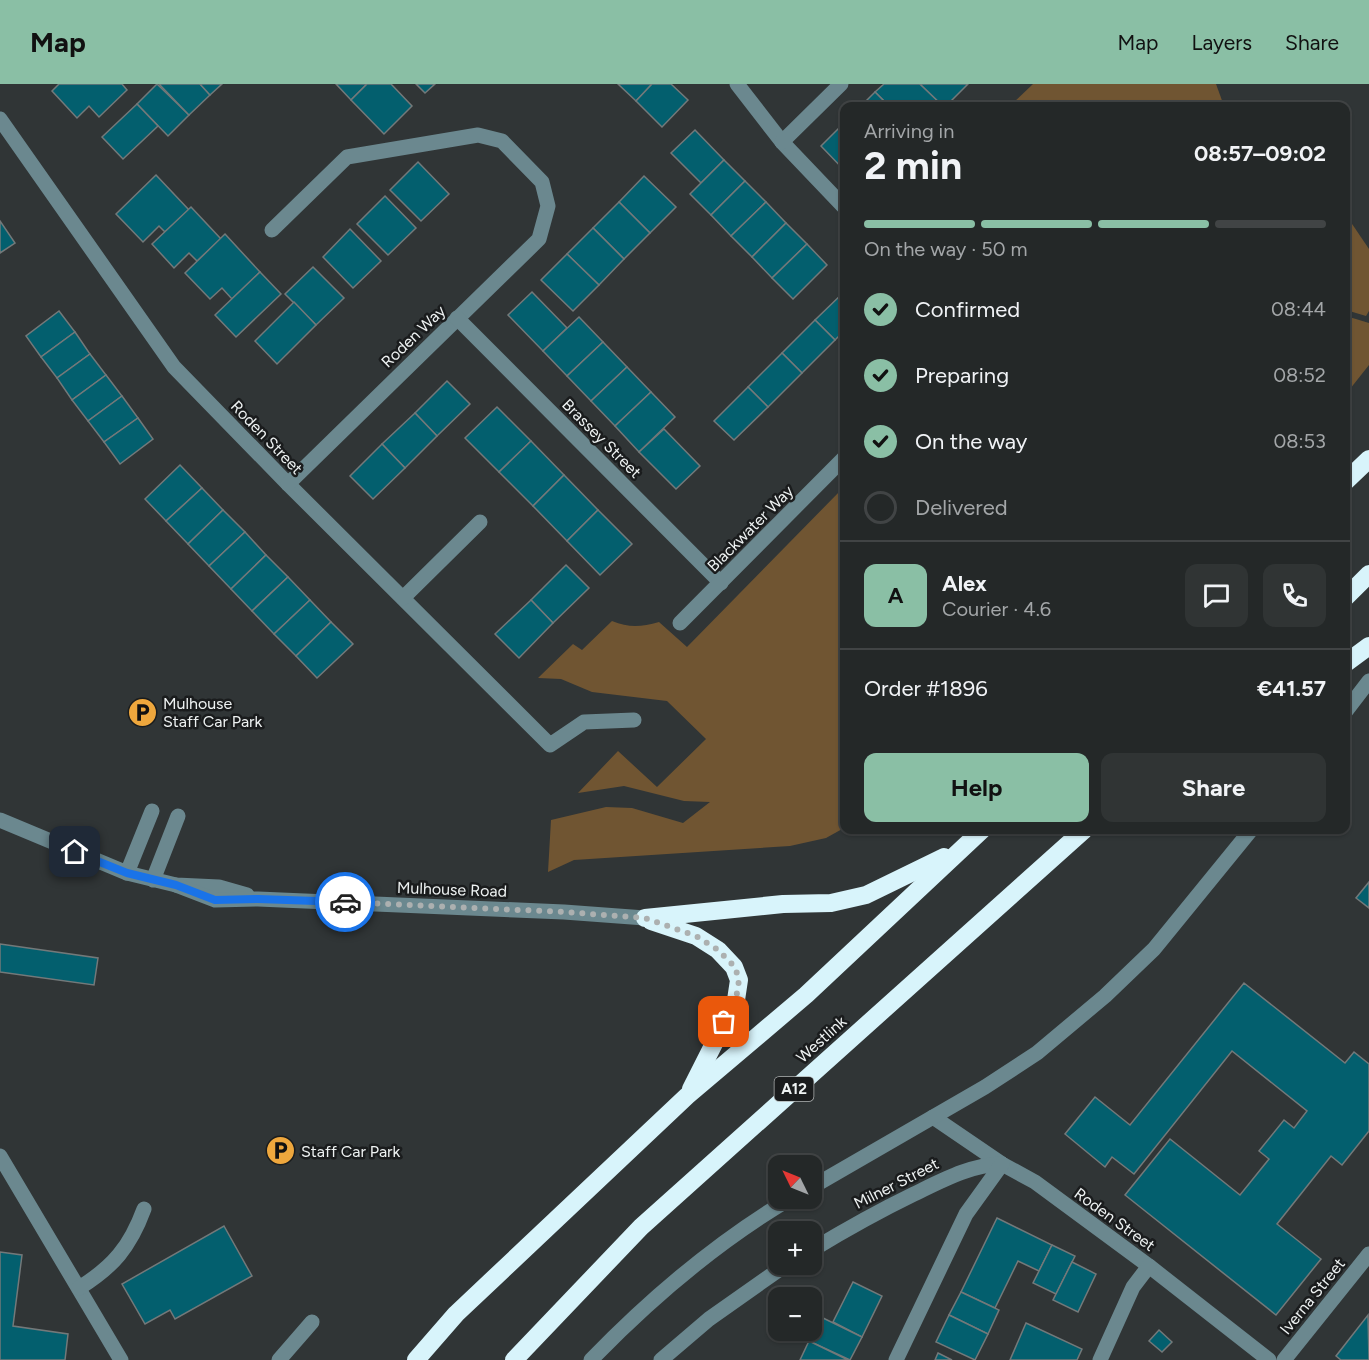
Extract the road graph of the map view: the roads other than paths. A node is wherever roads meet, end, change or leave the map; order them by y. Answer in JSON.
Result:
{"nodes":[{"id":1,"x":737,"y":84,"type":"edge"},
{"id":2,"x":841,"y":84,"type":"edge"},
{"id":3,"x":0,"y":119,"type":"edge"},
{"id":4,"x":782,"y":142,"type":"junction"},
{"id":5,"x":840,"y":203,"type":"edge"},
{"id":6,"x":272,"y":230,"type":"dead end"},
{"id":7,"x":457,"y":318,"type":"junction"},
{"id":8,"x":1369,"y":459,"type":"edge"},
{"id":9,"x":840,"y":462,"type":"edge"},
{"id":10,"x":1350,"y":478,"type":"edge"},
{"id":11,"x":288,"y":484,"type":"junction"},
{"id":12,"x":480,"y":522,"type":"dead end"},
{"id":13,"x":1369,"y":574,"type":"edge"},
{"id":14,"x":722,"y":583,"type":"junction"},
{"id":15,"x":1350,"y":593,"type":"edge"},
{"id":16,"x":403,"y":598,"type":"junction"},
{"id":17,"x":680,"y":623,"type":"dead end"},
{"id":18,"x":1369,"y":646,"type":"edge"},
{"id":19,"x":1350,"y":660,"type":"edge"},
{"id":20,"x":1369,"y":681,"type":"edge"},
{"id":21,"x":1350,"y":706,"type":"edge"},
{"id":22,"x":634,"y":720,"type":"dead end"},
{"id":23,"x":152,"y":811,"type":"dead end"},
{"id":24,"x":178,"y":816,"type":"dead end"},
{"id":25,"x":0,"y":820,"type":"edge"},
{"id":26,"x":978,"y":834,"type":"edge"},
{"id":27,"x":1080,"y":834,"type":"edge"},
{"id":28,"x":1248,"y":834,"type":"edge"},
{"id":29,"x":963,"y":848,"type":"junction"},
{"id":30,"x":127,"y":873,"type":"junction"},
{"id":31,"x":153,"y":880,"type":"junction"},
{"id":32,"x":645,"y":918,"type":"junction"},
{"id":33,"x":687,"y":1096,"type":"junction"},
{"id":34,"x":933,"y":1117,"type":"junction"},
{"id":35,"x":0,"y":1156,"type":"edge"},
{"id":36,"x":1002,"y":1164,"type":"junction"},
{"id":37,"x":822,"y":1181,"type":"edge"},
{"id":38,"x":144,"y":1209,"type":"dead end"},
{"id":39,"x":774,"y":1209,"type":"edge"},
{"id":40,"x":822,"y":1244,"type":"edge"},
{"id":41,"x":1369,"y":1254,"type":"edge"},
{"id":42,"x":1149,"y":1266,"type":"junction"},
{"id":43,"x":771,"y":1275,"type":"edge"},
{"id":44,"x":79,"y":1288,"type":"junction"},
{"id":45,"x":312,"y":1322,"type":"dead end"},
{"id":46,"x":121,"y":1360,"type":"edge"},
{"id":47,"x":279,"y":1360,"type":"edge"},
{"id":48,"x":417,"y":1360,"type":"edge"},
{"id":49,"x":514,"y":1360,"type":"edge"},
{"id":50,"x":591,"y":1360,"type":"edge"},
{"id":51,"x":661,"y":1360,"type":"edge"},
{"id":52,"x":897,"y":1360,"type":"edge"},
{"id":53,"x":1100,"y":1360,"type":"edge"},
{"id":54,"x":1269,"y":1360,"type":"edge"},
{"id":55,"x":1284,"y":1360,"type":"edge"}],
"edges":[{"from":1,"to":4,"type":"street"},
{"from":2,"to":4,"type":"street"},
{"from":3,"to":11,"type":"street","name":"Roden Street"},
{"from":4,"to":5,"type":"street"},
{"from":6,"to":7,"type":"street","name":"Roden Way"},
{"from":7,"to":11,"type":"street","name":"Roden Way"},
{"from":7,"to":14,"type":"street","name":"Brassey Street"},
{"from":8,"to":10,"type":"highway"},
{"from":9,"to":14,"type":"street","name":"Blackwater Way"},
{"from":11,"to":16,"type":"street","name":"Roden Street"},
{"from":12,"to":16,"type":"street"},
{"from":13,"to":15,"type":"highway"},
{"from":14,"to":17,"type":"street","name":"Blackwater Way"},
{"from":16,"to":22,"type":"street","name":"Roden Street"},
{"from":18,"to":19,"type":"highway"},
{"from":20,"to":21,"type":"street"},
{"from":23,"to":30,"type":"street"},
{"from":24,"to":31,"type":"street"},
{"from":25,"to":30,"type":"street","name":"Mulhouse Road"},
{"from":26,"to":29,"type":"highway"},
{"from":27,"to":49,"type":"highway","name":"Westlink","number":"A12"},
{"from":28,"to":34,"type":"street"},
{"from":29,"to":32,"type":"highway"},
{"from":29,"to":33,"type":"highway"},
{"from":30,"to":31,"type":"street","name":"Mulhouse Road"},
{"from":31,"to":32,"type":"street","name":"Mulhouse Road"},
{"from":32,"to":33,"type":"highway"},
{"from":33,"to":48,"type":"highway"},
{"from":34,"to":36,"type":"street","name":"Roden Street"},
{"from":34,"to":37,"type":"street"},
{"from":35,"to":44,"type":"street"},
{"from":36,"to":40,"type":"street","name":"Milner Street"},
{"from":36,"to":42,"type":"street","name":"Roden Street"},
{"from":36,"to":52,"type":"street"},
{"from":38,"to":44,"type":"street"},
{"from":39,"to":50,"type":"street"},
{"from":41,"to":55,"type":"street","name":"Iverna Street"},
{"from":42,"to":53,"type":"street"},
{"from":42,"to":54,"type":"street","name":"Roden Street"},
{"from":43,"to":51,"type":"street"},
{"from":44,"to":46,"type":"street"},
{"from":45,"to":47,"type":"street"}]}
